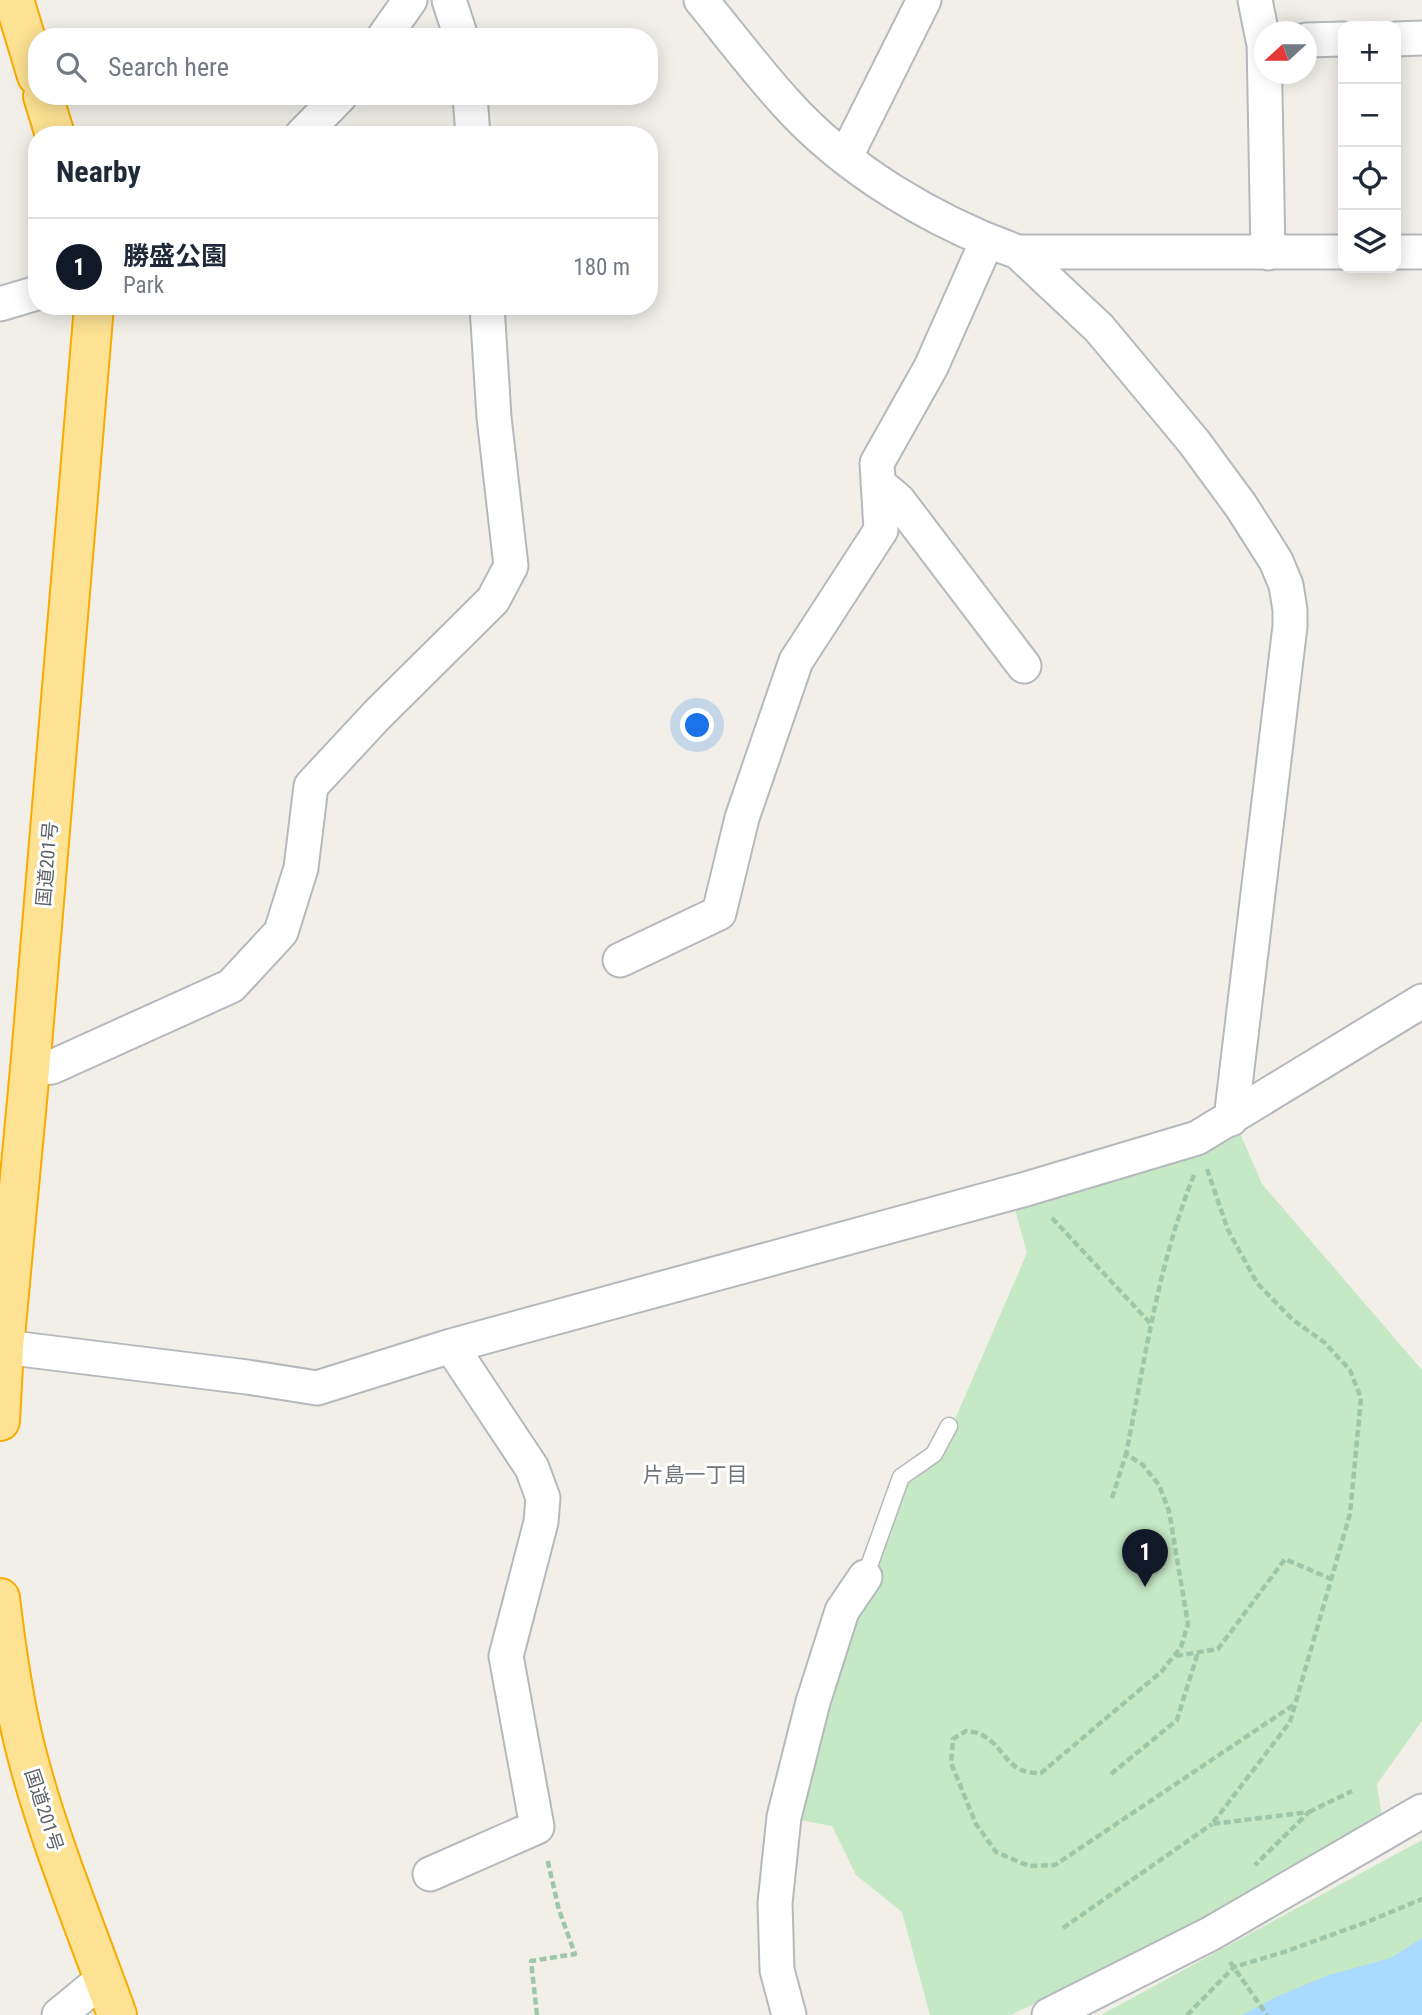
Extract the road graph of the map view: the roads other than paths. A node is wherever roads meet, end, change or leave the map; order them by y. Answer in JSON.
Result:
{"nodes":[{"id":1,"x":14,"y":0,"type":"edge"},
{"id":2,"x":410,"y":0,"type":"edge"},
{"id":3,"x":449,"y":0,"type":"edge"},
{"id":4,"x":701,"y":0,"type":"edge"},
{"id":5,"x":924,"y":0,"type":"edge"},
{"id":6,"x":1255,"y":0,"type":"edge"},
{"id":7,"x":1260,"y":21,"type":"edge"},
{"id":8,"x":390,"y":28,"type":"edge"},
{"id":9,"x":458,"y":28,"type":"edge"},
{"id":10,"x":1422,"y":38,"type":"edge"},
{"id":11,"x":1338,"y":39,"type":"edge"},
{"id":12,"x":1401,"y":39,"type":"edge"},
{"id":13,"x":1317,"y":40,"type":"edge"},
{"id":14,"x":28,"y":46,"type":"edge"},
{"id":15,"x":1265,"y":84,"type":"edge"},
{"id":16,"x":46,"y":105,"type":"edge"},
{"id":17,"x":331,"y":105,"type":"edge"},
{"id":18,"x":471,"y":105,"type":"edge"},
{"id":19,"x":52,"y":126,"type":"edge"},
{"id":20,"x":311,"y":126,"type":"edge"},
{"id":21,"x":472,"y":126,"type":"edge"},
{"id":22,"x":845,"y":159,"type":"junction"},
{"id":23,"x":988,"y":241,"type":"junction"},
{"id":24,"x":1018,"y":252,"type":"junction"},
{"id":25,"x":1338,"y":252,"type":"edge"},
{"id":26,"x":1401,"y":252,"type":"edge"},
{"id":27,"x":1422,"y":252,"type":"edge"},
{"id":28,"x":1268,"y":253,"type":"junction"},
{"id":29,"x":28,"y":296,"type":"edge"},
{"id":30,"x":0,"y":304,"type":"edge"},
{"id":31,"x":93,"y":315,"type":"edge"},
{"id":32,"x":488,"y":315,"type":"edge"},
{"id":33,"x":878,"y":483,"type":"junction"},
{"id":34,"x":1024,"y":666,"type":"dead end"},
{"id":35,"x":620,"y":960,"type":"dead end"},
{"id":36,"x":1422,"y":1001,"type":"edge"},
{"id":37,"x":30,"y":1069,"type":"junction"},
{"id":38,"x":1231,"y":1119,"type":"junction"},
{"id":39,"x":4,"y":1298,"type":"edge"},
{"id":40,"x":451,"y":1346,"type":"junction"},
{"id":41,"x":4,"y":1347,"type":"junction"},
{"id":42,"x":0,"y":1422,"type":"edge"},
{"id":43,"x":948,"y":1426,"type":"dead end"},
{"id":44,"x":865,"y":1577,"type":"joint"},
{"id":45,"x":0,"y":1598,"type":"edge"},
{"id":46,"x":4,"y":1664,"type":"edge"},
{"id":47,"x":1422,"y":1811,"type":"edge"},
{"id":48,"x":430,"y":1874,"type":"dead end"},
{"id":49,"x":104,"y":1978,"type":"junction"},
{"id":50,"x":59,"y":2015,"type":"edge"},
{"id":51,"x":117,"y":2015,"type":"edge"},
{"id":52,"x":789,"y":2015,"type":"edge"},
{"id":53,"x":1049,"y":2015,"type":"edge"}],
"edges":[{"from":1,"to":14,"type":"highway"},
{"from":2,"to":8,"type":"street"},
{"from":3,"to":9,"type":"street"},
{"from":4,"to":22,"type":"street"},
{"from":5,"to":22,"type":"street"},
{"from":6,"to":7,"type":"street"},
{"from":10,"to":12,"type":"street"},
{"from":11,"to":13,"type":"street"},
{"from":15,"to":28,"type":"street"},
{"from":16,"to":19,"type":"highway"},
{"from":17,"to":20,"type":"street"},
{"from":18,"to":21,"type":"street"},
{"from":22,"to":23,"type":"street"},
{"from":23,"to":24,"type":"street"},
{"from":23,"to":33,"type":"street"},
{"from":24,"to":28,"type":"street"},
{"from":24,"to":38,"type":"street"},
{"from":25,"to":28,"type":"street"},
{"from":26,"to":27,"type":"street"},
{"from":29,"to":30,"type":"street"},
{"from":31,"to":37,"type":"highway","name":"国道201号"},
{"from":32,"to":37,"type":"street"},
{"from":33,"to":34,"type":"street"},
{"from":33,"to":35,"type":"street"},
{"from":36,"to":38,"type":"street"},
{"from":37,"to":39,"type":"highway","name":"国道201号"},
{"from":38,"to":40,"type":"street"},
{"from":39,"to":41,"type":"highway","name":"国道201号"},
{"from":40,"to":41,"type":"street"},
{"from":40,"to":48,"type":"street"},
{"from":41,"to":42,"type":"highway","name":"国道201号"},
{"from":43,"to":44,"type":"lane"},
{"from":44,"to":52,"type":"street"},
{"from":45,"to":46,"type":"highway","name":"国道201号"},
{"from":46,"to":49,"type":"highway","name":"国道201号"},
{"from":47,"to":53,"type":"street"},
{"from":49,"to":50,"type":"street"},
{"from":49,"to":51,"type":"highway","name":"国道201号"}]}
